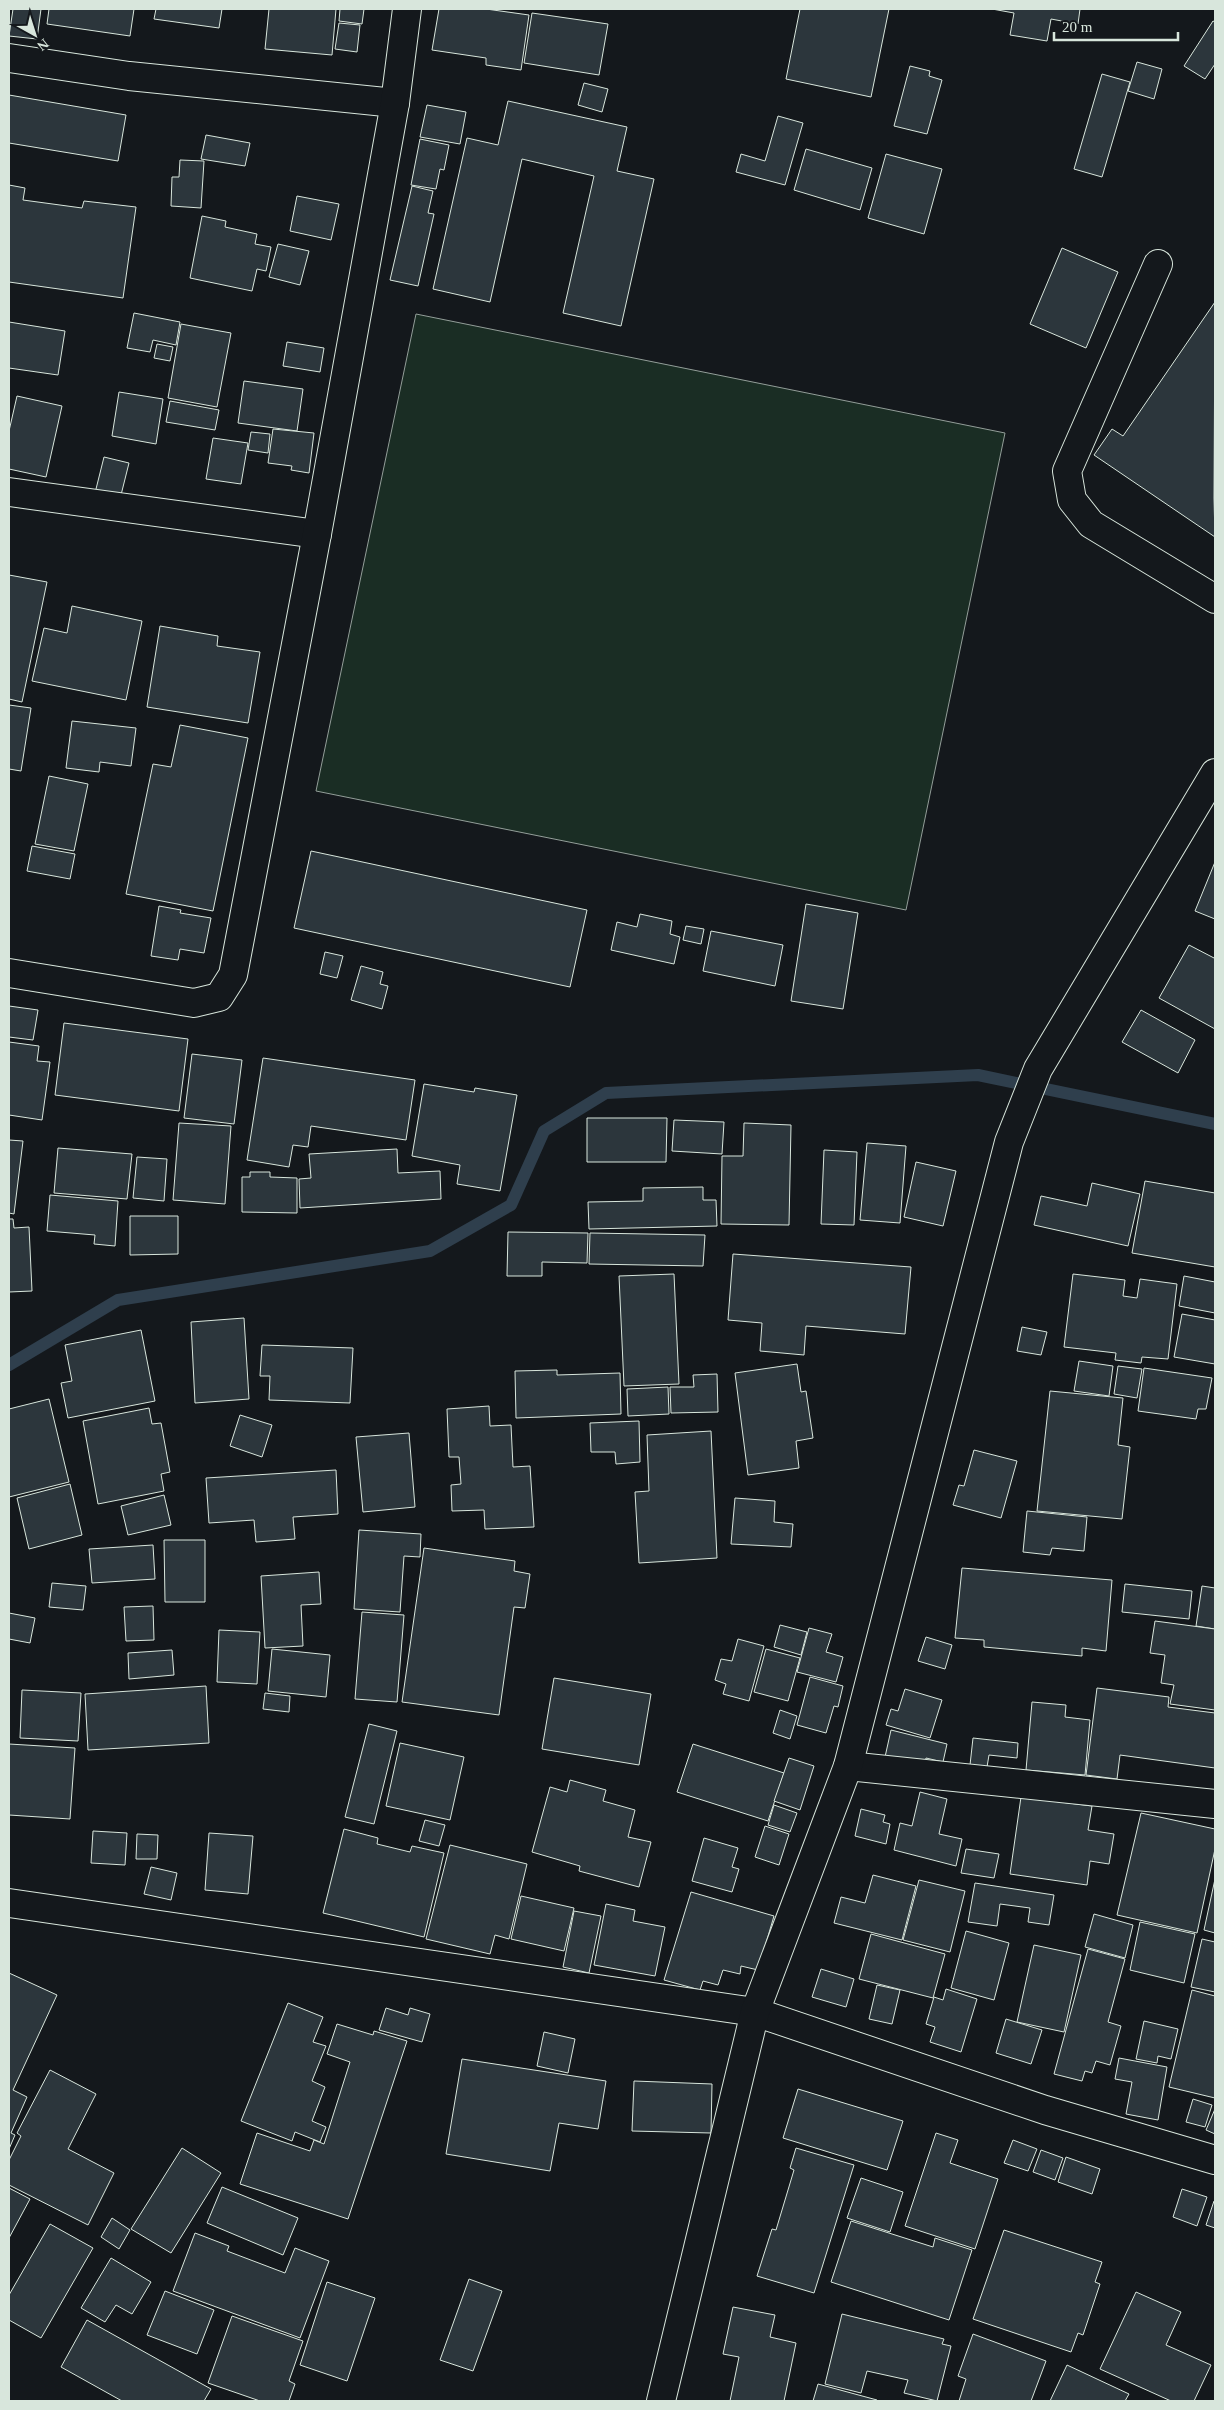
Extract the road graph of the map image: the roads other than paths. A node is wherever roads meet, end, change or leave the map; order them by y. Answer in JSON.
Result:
{"nodes":[{"id":1,"x":407,"y":9,"type":"edge"},
{"id":2,"x":9,"y":58,"type":"edge"},
{"id":3,"x":395,"y":103,"type":"junction"},
{"id":4,"x":1158,"y":264,"type":"dead end"},
{"id":5,"x":9,"y":492,"type":"edge"},
{"id":6,"x":317,"y":534,"type":"junction"},
{"id":7,"x":1213,"y":593,"type":"edge"},
{"id":8,"x":1215,"y":773,"type":"edge"},
{"id":9,"x":9,"y":973,"type":"edge"},
{"id":10,"x":848,"y":1766,"type":"junction"},
{"id":11,"x":1215,"y":1804,"type":"edge"},
{"id":12,"x":9,"y":1903,"type":"edge"},
{"id":13,"x":755,"y":2012,"type":"junction"},
{"id":14,"x":1215,"y":2160,"type":"edge"},
{"id":15,"x":661,"y":2401,"type":"edge"}],
"edges":[{"from":1,"to":3,"type":"street"},
{"from":2,"to":3,"type":"street"},
{"from":3,"to":6,"type":"street"},
{"from":4,"to":7,"type":"street"},
{"from":5,"to":6,"type":"street"},
{"from":6,"to":9,"type":"street"},
{"from":8,"to":10,"type":"street"},
{"from":10,"to":11,"type":"street"},
{"from":10,"to":13,"type":"street"},
{"from":12,"to":13,"type":"street"},
{"from":13,"to":14,"type":"street"},
{"from":13,"to":15,"type":"street"}]}
